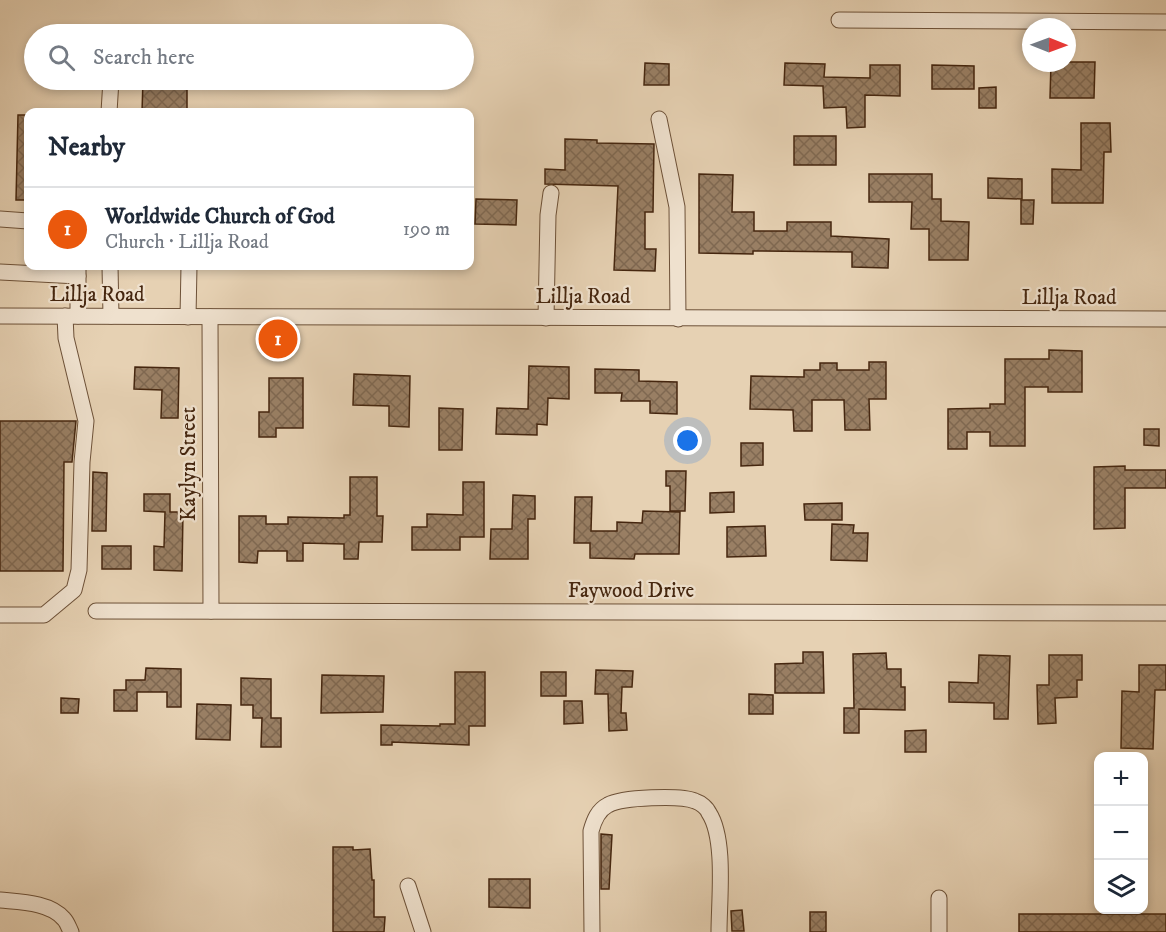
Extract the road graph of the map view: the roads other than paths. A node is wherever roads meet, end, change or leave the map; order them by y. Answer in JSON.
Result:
{"nodes":[{"id":1,"x":839,"y":20,"type":"dead end"},
{"id":2,"x":1166,"y":22,"type":"edge"},
{"id":3,"x":110,"y":90,"type":"edge"},
{"id":4,"x":109,"y":108,"type":"edge"},
{"id":5,"x":659,"y":119,"type":"dead end"},
{"id":6,"x":551,"y":193,"type":"dead end"},
{"id":7,"x":0,"y":219,"type":"edge"},
{"id":8,"x":24,"y":221,"type":"edge"},
{"id":9,"x":110,"y":270,"type":"edge"},
{"id":10,"x":189,"y":270,"type":"edge"},
{"id":11,"x":78,"y":271,"type":"edge"},
{"id":12,"x":0,"y":272,"type":"edge"},
{"id":13,"x":0,"y":316,"type":"edge"},
{"id":14,"x":72,"y":316,"type":"junction"},
{"id":15,"x":111,"y":316,"type":"junction"},
{"id":16,"x":188,"y":317,"type":"junction"},
{"id":17,"x":210,"y":317,"type":"junction"},
{"id":18,"x":546,"y":318,"type":"junction"},
{"id":19,"x":678,"y":319,"type":"junction"},
{"id":20,"x":1166,"y":319,"type":"edge"},
{"id":21,"x":96,"y":611,"type":"dead end"},
{"id":22,"x":211,"y":612,"type":"junction"},
{"id":23,"x":1166,"y":614,"type":"edge"},
{"id":24,"x":0,"y":615,"type":"edge"},
{"id":25,"x":408,"y":886,"type":"dead end"},
{"id":26,"x":939,"y":898,"type":"dead end"},
{"id":27,"x":0,"y":900,"type":"edge"},
{"id":28,"x":70,"y":932,"type":"edge"},
{"id":29,"x":423,"y":932,"type":"edge"},
{"id":30,"x":592,"y":932,"type":"edge"},
{"id":31,"x":719,"y":932,"type":"edge"},
{"id":32,"x":939,"y":932,"type":"edge"}],
"edges":[{"from":1,"to":2,"type":"street"},
{"from":3,"to":4,"type":"street"},
{"from":5,"to":19,"type":"street"},
{"from":6,"to":18,"type":"street"},
{"from":7,"to":8,"type":"street"},
{"from":9,"to":15,"type":"street"},
{"from":10,"to":16,"type":"street"},
{"from":11,"to":12,"type":"street"},
{"from":11,"to":14,"type":"street"},
{"from":13,"to":14,"type":"street","name":"Lillja Road"},
{"from":14,"to":15,"type":"street","name":"Lillja Road"},
{"from":14,"to":24,"type":"street"},
{"from":15,"to":16,"type":"street","name":"Lillja Road"},
{"from":16,"to":17,"type":"street","name":"Lillja Road"},
{"from":17,"to":18,"type":"street","name":"Lillja Road"},
{"from":17,"to":22,"type":"street","name":"Kaylyn Street"},
{"from":18,"to":19,"type":"street","name":"Lillja Road"},
{"from":19,"to":20,"type":"street","name":"Lillja Road"},
{"from":21,"to":22,"type":"street","name":"Faywood Drive"},
{"from":22,"to":23,"type":"street","name":"Faywood Drive"},
{"from":25,"to":29,"type":"street"},
{"from":26,"to":32,"type":"street"},
{"from":27,"to":28,"type":"street"},
{"from":30,"to":31,"type":"street"}]}
